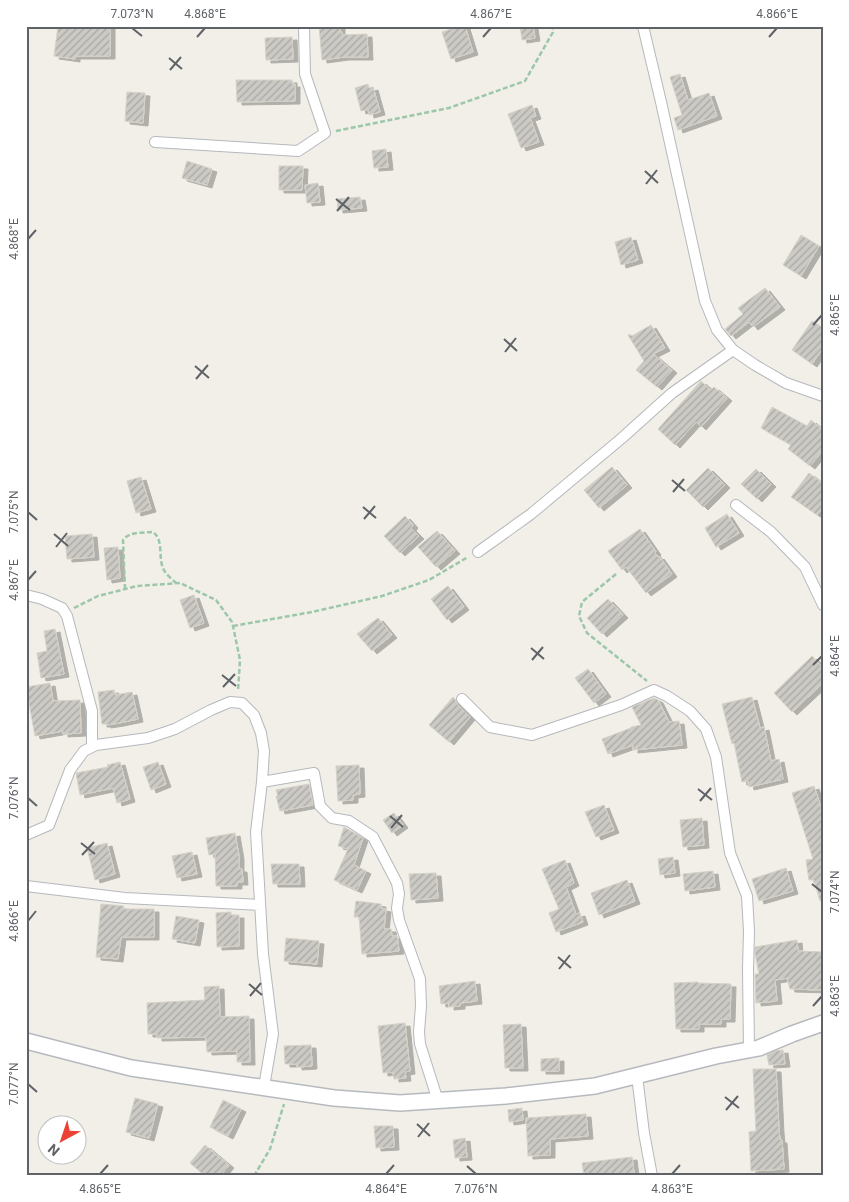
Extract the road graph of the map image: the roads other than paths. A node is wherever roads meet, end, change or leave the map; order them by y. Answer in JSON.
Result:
{"nodes":[{"id":1,"x":304,"y":26,"type":"edge"},
{"id":2,"x":643,"y":26,"type":"edge"},
{"id":3,"x":155,"y":142,"type":"dead end"},
{"id":4,"x":733,"y":350,"type":"junction"},
{"id":5,"x":823,"y":396,"type":"edge"},
{"id":6,"x":736,"y":505,"type":"dead end"},
{"id":7,"x":478,"y":552,"type":"road end"},
{"id":8,"x":26,"y":595,"type":"edge"},
{"id":9,"x":823,"y":605,"type":"edge"},
{"id":10,"x":462,"y":699,"type":"dead end"},
{"id":11,"x":92,"y":747,"type":"junction"},
{"id":12,"x":262,"y":782,"type":"junction"},
{"id":13,"x":26,"y":834,"type":"edge"},
{"id":14,"x":26,"y":886,"type":"edge"},
{"id":15,"x":260,"y":905,"type":"junction"},
{"id":16,"x":823,"y":1023,"type":"edge"},
{"id":17,"x":26,"y":1041,"type":"edge"},
{"id":18,"x":749,"y":1050,"type":"junction"},
{"id":19,"x":637,"y":1076,"type":"junction"},
{"id":20,"x":264,"y":1087,"type":"junction"},
{"id":21,"x":438,"y":1101,"type":"junction"},
{"id":22,"x":652,"y":1176,"type":"edge"}],
"edges":[{"from":1,"to":3,"type":"street"},
{"from":2,"to":4,"type":"street"},
{"from":4,"to":5,"type":"street"},
{"from":4,"to":7,"type":"street"},
{"from":6,"to":9,"type":"street"},
{"from":8,"to":11,"type":"street"},
{"from":10,"to":18,"type":"street"},
{"from":11,"to":12,"type":"street"},
{"from":11,"to":13,"type":"street"},
{"from":12,"to":15,"type":"street"},
{"from":12,"to":21,"type":"street"},
{"from":14,"to":15,"type":"street"},
{"from":15,"to":20,"type":"street"},
{"from":16,"to":18,"type":"street"},
{"from":17,"to":20,"type":"street"},
{"from":18,"to":19,"type":"street"},
{"from":19,"to":21,"type":"street"},
{"from":19,"to":22,"type":"street"},
{"from":20,"to":21,"type":"street"}]}
